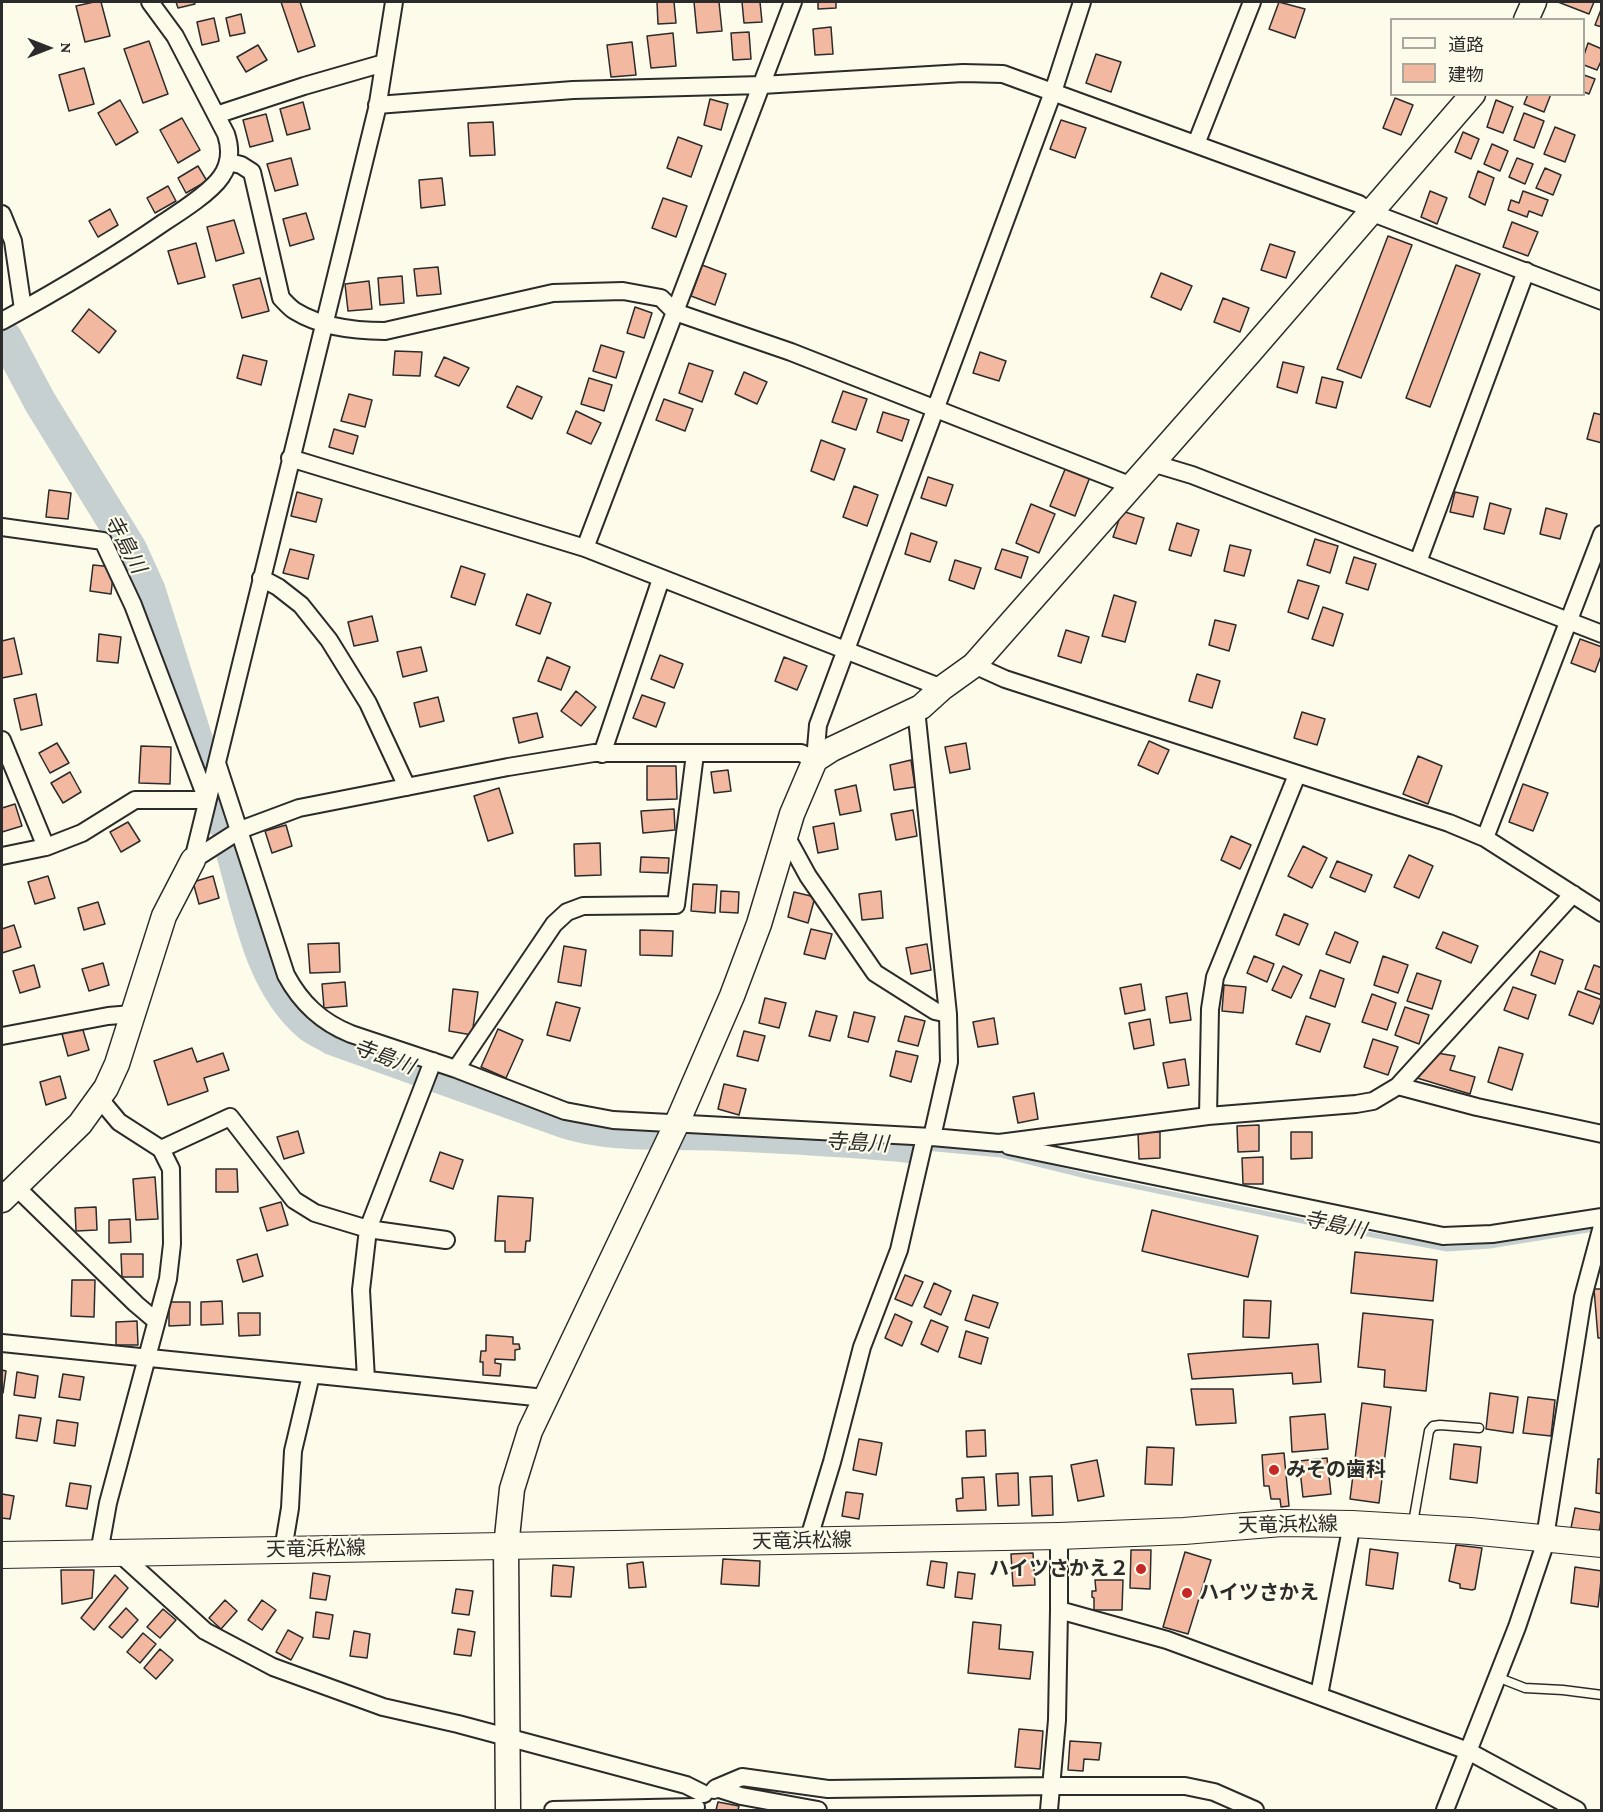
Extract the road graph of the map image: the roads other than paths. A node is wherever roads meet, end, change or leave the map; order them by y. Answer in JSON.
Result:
{"nodes":[{"id":1,"x":150,"y":2,"type":"edge"},
{"id":2,"x":394,"y":2,"type":"edge"},
{"id":3,"x":793,"y":2,"type":"edge"},
{"id":4,"x":1082,"y":2,"type":"edge"},
{"id":5,"x":1252,"y":2,"type":"edge"},
{"id":6,"x":1534,"y":2,"type":"edge"},
{"id":7,"x":1527,"y":18,"type":"edge"},
{"id":8,"x":384,"y":63,"type":"junction"},
{"id":9,"x":762,"y":85,"type":"junction"},
{"id":10,"x":1053,"y":92,"type":"junction"},
{"id":11,"x":1471,"y":96,"type":"edge"},
{"id":12,"x":377,"y":105,"type":"junction"},
{"id":13,"x":216,"y":115,"type":"junction"},
{"id":14,"x":1196,"y":144,"type":"junction"},
{"id":15,"x":229,"y":162,"type":"junction"},
{"id":16,"x":1370,"y":212,"type":"junction"},
{"id":17,"x":2,"y":214,"type":"edge"},
{"id":18,"x":1526,"y":271,"type":"junction"},
{"id":19,"x":1602,"y":301,"type":"edge"},
{"id":20,"x":23,"y":309,"type":"junction"},
{"id":21,"x":675,"y":312,"type":"junction"},
{"id":22,"x":2,"y":321,"type":"edge"},
{"id":23,"x":324,"y":323,"type":"junction"},
{"id":24,"x":935,"y":407,"type":"junction"},
{"id":25,"x":290,"y":458,"type":"junction"},
{"id":26,"x":1152,"y":463,"type":"junction"},
{"id":27,"x":1132,"y":486,"type":"junction"},
{"id":28,"x":2,"y":527,"type":"edge"},
{"id":29,"x":1602,"y":534,"type":"edge"},
{"id":30,"x":585,"y":548,"type":"junction"},
{"id":31,"x":1418,"y":562,"type":"junction"},
{"id":32,"x":261,"y":578,"type":"junction"},
{"id":33,"x":661,"y":579,"type":"junction"},
{"id":34,"x":1567,"y":621,"type":"junction"},
{"id":35,"x":1602,"y":634,"type":"edge"},
{"id":36,"x":845,"y":651,"type":"junction"},
{"id":37,"x":974,"y":665,"type":"junction"},
{"id":38,"x":942,"y":688,"type":"junction"},
{"id":39,"x":916,"y":709,"type":"junction"},
{"id":40,"x":2,"y":740,"type":"edge"},
{"id":41,"x":602,"y":754,"type":"junction"},
{"id":42,"x":695,"y":754,"type":"junction"},
{"id":43,"x":816,"y":760,"type":"junction"},
{"id":44,"x":217,"y":763,"type":"junction"},
{"id":45,"x":1297,"y":775,"type":"junction"},
{"id":46,"x":407,"y":786,"type":"junction"},
{"id":47,"x":207,"y":800,"type":"junction"},
{"id":48,"x":240,"y":830,"type":"junction"},
{"id":49,"x":785,"y":834,"type":"junction"},
{"id":50,"x":1485,"y":838,"type":"junction"},
{"id":51,"x":46,"y":847,"type":"junction"},
{"id":52,"x":2,"y":856,"type":"edge"},
{"id":53,"x":193,"y":860,"type":"junction"},
{"id":54,"x":1573,"y":894,"type":"junction"},
{"id":55,"x":1602,"y":913,"type":"edge"},
{"id":56,"x":132,"y":1014,"type":"junction"},
{"id":57,"x":948,"y":1014,"type":"junction"},
{"id":58,"x":2,"y":1032,"type":"edge"},
{"id":59,"x":430,"y":1068,"type":"junction"},
{"id":60,"x":456,"y":1069,"type":"junction"},
{"id":61,"x":1398,"y":1086,"type":"junction"},
{"id":62,"x":99,"y":1098,"type":"junction"},
{"id":63,"x":1208,"y":1116,"type":"junction"},
{"id":64,"x":674,"y":1129,"type":"junction"},
{"id":65,"x":1602,"y":1134,"type":"edge"},
{"id":66,"x":926,"y":1142,"type":"junction"},
{"id":67,"x":999,"y":1143,"type":"junction"},
{"id":68,"x":161,"y":1149,"type":"junction"},
{"id":69,"x":9,"y":1193,"type":"edge"},
{"id":70,"x":1601,"y":1225,"type":"edge"},
{"id":71,"x":368,"y":1229,"type":"junction"},
{"id":72,"x":446,"y":1240,"type":"dead end"},
{"id":73,"x":156,"y":1321,"type":"junction"},
{"id":74,"x":2,"y":1343,"type":"edge"},
{"id":75,"x":146,"y":1359,"type":"junction"},
{"id":76,"x":311,"y":1375,"type":"junction"},
{"id":77,"x":366,"y":1378,"type":"junction"},
{"id":78,"x":545,"y":1398,"type":"junction"},
{"id":79,"x":1479,"y":1428,"type":"dead end"},
{"id":80,"x":1352,"y":1524,"type":"junction"},
{"id":81,"x":1412,"y":1528,"type":"junction"},
{"id":82,"x":1059,"y":1536,"type":"junction"},
{"id":83,"x":1546,"y":1538,"type":"junction"},
{"id":84,"x":808,"y":1541,"type":"junction"},
{"id":85,"x":1602,"y":1544,"type":"edge"},
{"id":86,"x":506,"y":1547,"type":"junction"},
{"id":87,"x":283,"y":1550,"type":"junction"},
{"id":88,"x":109,"y":1553,"type":"junction"},
{"id":89,"x":2,"y":1555,"type":"edge"},
{"id":90,"x":1059,"y":1610,"type":"junction"},
{"id":91,"x":1497,"y":1677,"type":"junction"},
{"id":92,"x":1319,"y":1695,"type":"junction"},
{"id":93,"x":1602,"y":1695,"type":"edge"},
{"id":94,"x":507,"y":1738,"type":"junction"},
{"id":95,"x":1468,"y":1751,"type":"junction"},
{"id":96,"x":1051,"y":1786,"type":"junction"},
{"id":97,"x":703,"y":1800,"type":"edge"},
{"id":98,"x":508,"y":1810,"type":"edge"},
{"id":99,"x":553,"y":1810,"type":"edge"},
{"id":100,"x":818,"y":1810,"type":"edge"},
{"id":101,"x":1049,"y":1810,"type":"edge"},
{"id":102,"x":1256,"y":1810,"type":"edge"},
{"id":103,"x":1445,"y":1810,"type":"edge"},
{"id":104,"x":1577,"y":1810,"type":"edge"}],
"edges":[{"from":1,"to":13,"type":"street"},
{"from":2,"to":8,"type":"street"},
{"from":3,"to":9,"type":"street"},
{"from":4,"to":10,"type":"street"},
{"from":5,"to":14,"type":"street"},
{"from":6,"to":7,"type":"street"},
{"from":8,"to":12,"type":"street"},
{"from":8,"to":13,"type":"street"},
{"from":9,"to":10,"type":"street"},
{"from":9,"to":12,"type":"street"},
{"from":9,"to":21,"type":"street"},
{"from":10,"to":14,"type":"street"},
{"from":10,"to":24,"type":"street"},
{"from":11,"to":16,"type":"street"},
{"from":12,"to":23,"type":"street"},
{"from":13,"to":15,"type":"street"},
{"from":14,"to":16,"type":"street"},
{"from":15,"to":20,"type":"street"},
{"from":15,"to":23,"type":"street"},
{"from":16,"to":18,"type":"street"},
{"from":16,"to":26,"type":"street"},
{"from":17,"to":20,"type":"street"},
{"from":18,"to":19,"type":"street"},
{"from":18,"to":31,"type":"street"},
{"from":20,"to":22,"type":"street"},
{"from":21,"to":23,"type":"street"},
{"from":21,"to":24,"type":"street"},
{"from":21,"to":30,"type":"street"},
{"from":23,"to":25,"type":"street"},
{"from":24,"to":27,"type":"street"},
{"from":24,"to":36,"type":"street"},
{"from":25,"to":30,"type":"street"},
{"from":25,"to":32,"type":"street"},
{"from":26,"to":27,"type":"street"},
{"from":26,"to":31,"type":"street"},
{"from":27,"to":37,"type":"street"},
{"from":28,"to":47,"type":"street"},
{"from":29,"to":34,"type":"street"},
{"from":30,"to":33,"type":"street"},
{"from":31,"to":34,"type":"street"},
{"from":32,"to":44,"type":"street"},
{"from":32,"to":46,"type":"street"},
{"from":33,"to":36,"type":"street"},
{"from":33,"to":41,"type":"street"},
{"from":34,"to":35,"type":"street"},
{"from":34,"to":50,"type":"street"},
{"from":36,"to":38,"type":"street"},
{"from":36,"to":43,"type":"street"},
{"from":37,"to":38,"type":"street"},
{"from":37,"to":45,"type":"street"},
{"from":38,"to":39,"type":"street"},
{"from":39,"to":43,"type":"street"},
{"from":39,"to":57,"type":"street"},
{"from":40,"to":51,"type":"street"},
{"from":41,"to":42,"type":"street"},
{"from":41,"to":46,"type":"street"},
{"from":42,"to":43,"type":"street"},
{"from":42,"to":60,"type":"street"},
{"from":43,"to":49,"type":"street"},
{"from":44,"to":47,"type":"street"},
{"from":44,"to":48,"type":"street"},
{"from":45,"to":50,"type":"street"},
{"from":45,"to":63,"type":"street"},
{"from":46,"to":48,"type":"street"},
{"from":47,"to":51,"type":"street"},
{"from":47,"to":53,"type":"street"},
{"from":48,"to":53,"type":"street"},
{"from":48,"to":59,"type":"street"},
{"from":49,"to":57,"type":"street"},
{"from":49,"to":64,"type":"street"},
{"from":50,"to":54,"type":"street"},
{"from":51,"to":52,"type":"street"},
{"from":53,"to":56,"type":"street"},
{"from":54,"to":55,"type":"street"},
{"from":54,"to":61,"type":"street"},
{"from":56,"to":58,"type":"street"},
{"from":56,"to":62,"type":"street"},
{"from":57,"to":66,"type":"street"},
{"from":59,"to":60,"type":"street"},
{"from":59,"to":71,"type":"street"},
{"from":60,"to":64,"type":"street"},
{"from":61,"to":63,"type":"street"},
{"from":61,"to":65,"type":"street"},
{"from":62,"to":68,"type":"street"},
{"from":62,"to":69,"type":"street"},
{"from":63,"to":67,"type":"street"},
{"from":64,"to":66,"type":"street"},
{"from":64,"to":78,"type":"street"},
{"from":66,"to":67,"type":"street"},
{"from":66,"to":84,"type":"street"},
{"from":67,"to":70,"type":"street"},
{"from":68,"to":71,"type":"street"},
{"from":68,"to":73,"type":"street"},
{"from":69,"to":73,"type":"street"},
{"from":70,"to":83,"type":"street"},
{"from":71,"to":72,"type":"street"},
{"from":71,"to":77,"type":"street"},
{"from":73,"to":75,"type":"street"},
{"from":74,"to":75,"type":"street"},
{"from":75,"to":76,"type":"street"},
{"from":75,"to":88,"type":"street"},
{"from":76,"to":77,"type":"street"},
{"from":76,"to":87,"type":"street"},
{"from":77,"to":78,"type":"street"},
{"from":78,"to":86,"type":"street"},
{"from":79,"to":81,"type":"lane"},
{"from":80,"to":81,"type":"main road","name":"天竜浜松線"},
{"from":80,"to":82,"type":"main road","name":"天竜浜松線"},
{"from":80,"to":92,"type":"street"},
{"from":81,"to":83,"type":"main road","name":"天竜浜松線"},
{"from":82,"to":84,"type":"main road","name":"天竜浜松線"},
{"from":82,"to":90,"type":"street"},
{"from":83,"to":85,"type":"main road","name":"天竜浜松線"},
{"from":83,"to":91,"type":"street"},
{"from":84,"to":86,"type":"main road","name":"天竜浜松線"},
{"from":86,"to":87,"type":"main road","name":"天竜浜松線"},
{"from":86,"to":94,"type":"street"},
{"from":87,"to":88,"type":"main road","name":"天竜浜松線"},
{"from":88,"to":89,"type":"main road","name":"天竜浜松線"},
{"from":88,"to":94,"type":"street"},
{"from":90,"to":92,"type":"street"},
{"from":90,"to":96,"type":"street"},
{"from":91,"to":93,"type":"lane"},
{"from":91,"to":95,"type":"street"},
{"from":92,"to":95,"type":"street"},
{"from":94,"to":97,"type":"street"},
{"from":94,"to":98,"type":"street"},
{"from":95,"to":103,"type":"street"},
{"from":95,"to":104,"type":"street"},
{"from":96,"to":97,"type":"street"},
{"from":96,"to":101,"type":"street"},
{"from":96,"to":102,"type":"street"},
{"from":97,"to":99,"type":"street"},
{"from":97,"to":100,"type":"street"}]}
